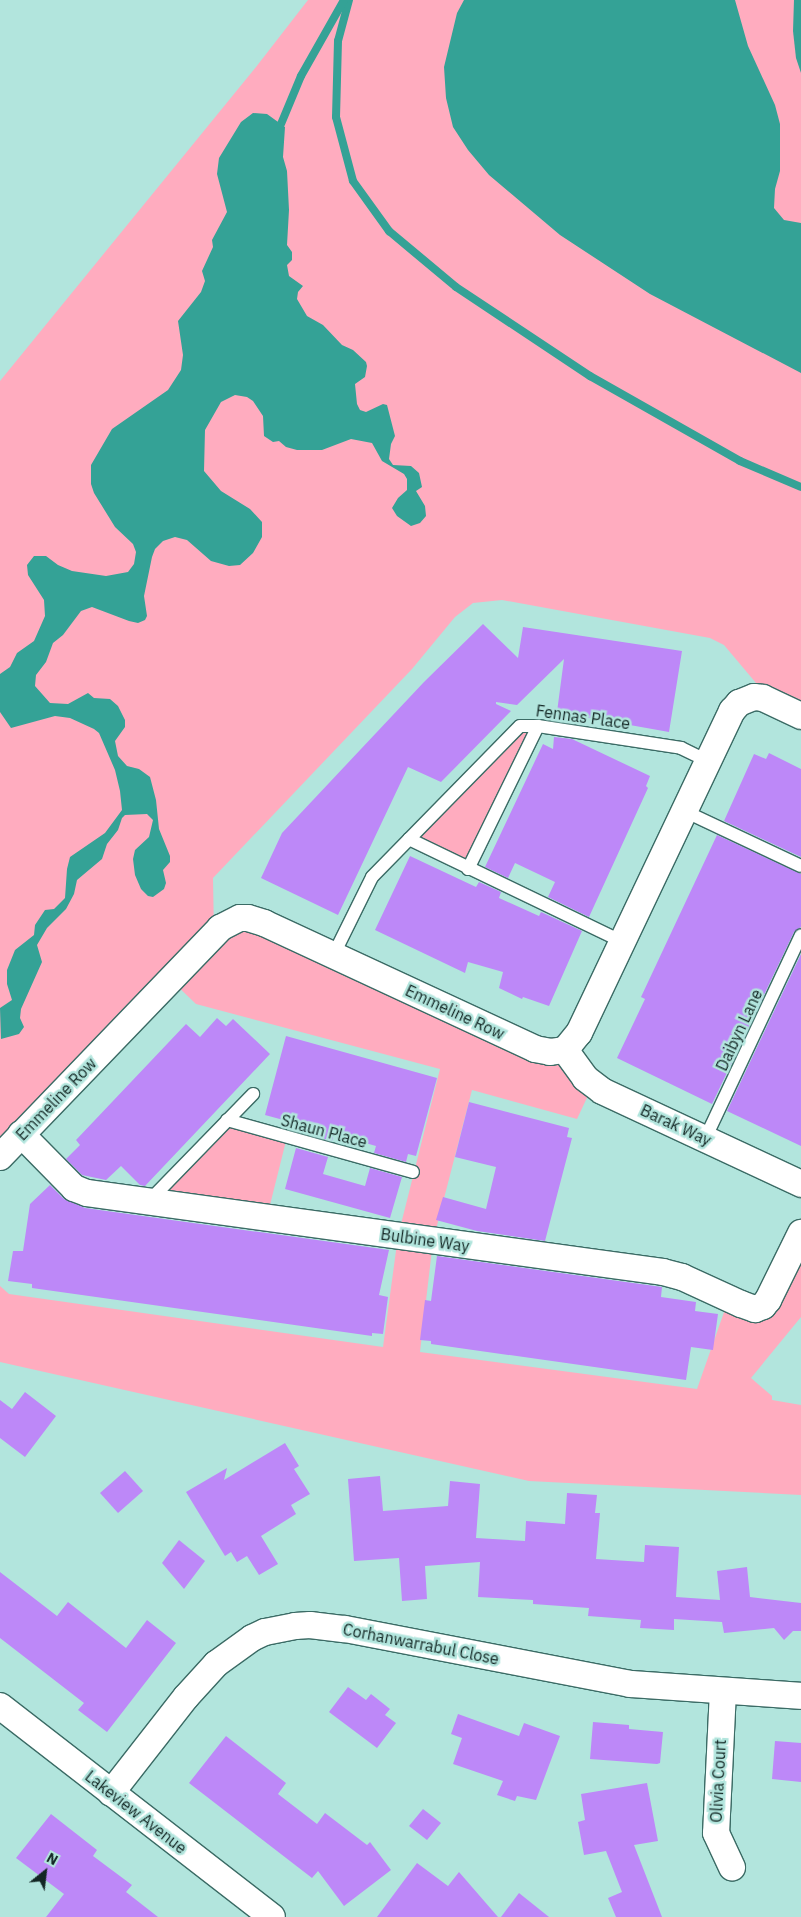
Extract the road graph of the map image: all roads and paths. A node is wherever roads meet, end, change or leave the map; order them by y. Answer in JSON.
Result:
{"nodes":[{"id":1,"x":801,"y":716,"type":"edge"},
{"id":2,"x":538,"y":726,"type":"junction"},
{"id":3,"x":708,"y":761,"type":"junction"},
{"id":4,"x":684,"y":811,"type":"junction"},
{"id":5,"x":409,"y":840,"type":"junction"},
{"id":6,"x":801,"y":866,"type":"edge"},
{"id":7,"x":468,"y":869,"type":"junction"},
{"id":8,"x":801,"y":935,"type":"edge"},
{"id":9,"x":622,"y":941,"type":"junction"},
{"id":10,"x":332,"y":956,"type":"junction"},
{"id":11,"x":564,"y":1050,"type":"junction"},
{"id":12,"x":252,"y":1094,"type":"dead end"},
{"id":13,"x":227,"y":1120,"type":"junction"},
{"id":14,"x":21,"y":1134,"type":"junction"},
{"id":15,"x":705,"y":1139,"type":"junction"},
{"id":16,"x":0,"y":1157,"type":"edge"},
{"id":17,"x":413,"y":1172,"type":"dead end"},
{"id":18,"x":801,"y":1184,"type":"edge"},
{"id":19,"x":150,"y":1200,"type":"junction"},
{"id":20,"x":801,"y":1233,"type":"edge"},
{"id":21,"x":795,"y":1262,"type":"edge"},
{"id":22,"x":723,"y":1691,"type":"junction"},
{"id":23,"x":801,"y":1696,"type":"edge"},
{"id":24,"x":0,"y":1706,"type":"edge"},
{"id":25,"x":111,"y":1793,"type":"junction"},
{"id":26,"x":732,"y":1867,"type":"dead end"},
{"id":27,"x":272,"y":1917,"type":"edge"}],
"edges":[{"from":1,"to":3,"type":"street"},
{"from":2,"to":3,"type":"lane","name":"Fennas Place"},
{"from":2,"to":5,"type":"lane","name":"Fennas Place"},
{"from":2,"to":7,"type":"lane"},
{"from":3,"to":4,"type":"street"},
{"from":4,"to":6,"type":"lane"},
{"from":4,"to":9,"type":"street"},
{"from":5,"to":7,"type":"lane"},
{"from":5,"to":10,"type":"lane","name":"Fennas Place"},
{"from":7,"to":9,"type":"lane"},
{"from":8,"to":15,"type":"lane","name":"Daibyn Lane"},
{"from":9,"to":11,"type":"street"},
{"from":10,"to":11,"type":"street","name":"Emmeline Row"},
{"from":10,"to":14,"type":"street","name":"Emmeline Row"},
{"from":11,"to":15,"type":"street","name":"Barak Way"},
{"from":12,"to":13,"type":"lane"},
{"from":13,"to":17,"type":"lane","name":"Shaun Place"},
{"from":13,"to":19,"type":"lane"},
{"from":14,"to":16,"type":"street","name":"Emmeline Row"},
{"from":14,"to":19,"type":"street","name":"Bulbine Way"},
{"from":15,"to":18,"type":"street","name":"Barak Way"},
{"from":19,"to":21,"type":"street","name":"Bulbine Way"},
{"from":20,"to":21,"type":"street","name":"Bulbine Way"},
{"from":22,"to":23,"type":"street","name":"Corhanwarrabul Close"},
{"from":22,"to":25,"type":"street","name":"Corhanwarrabul Close"},
{"from":22,"to":26,"type":"street","name":"Olivia Court"},
{"from":24,"to":25,"type":"street","name":"Lakeview Avenue"},
{"from":25,"to":27,"type":"street","name":"Lakeview Avenue"}]}
